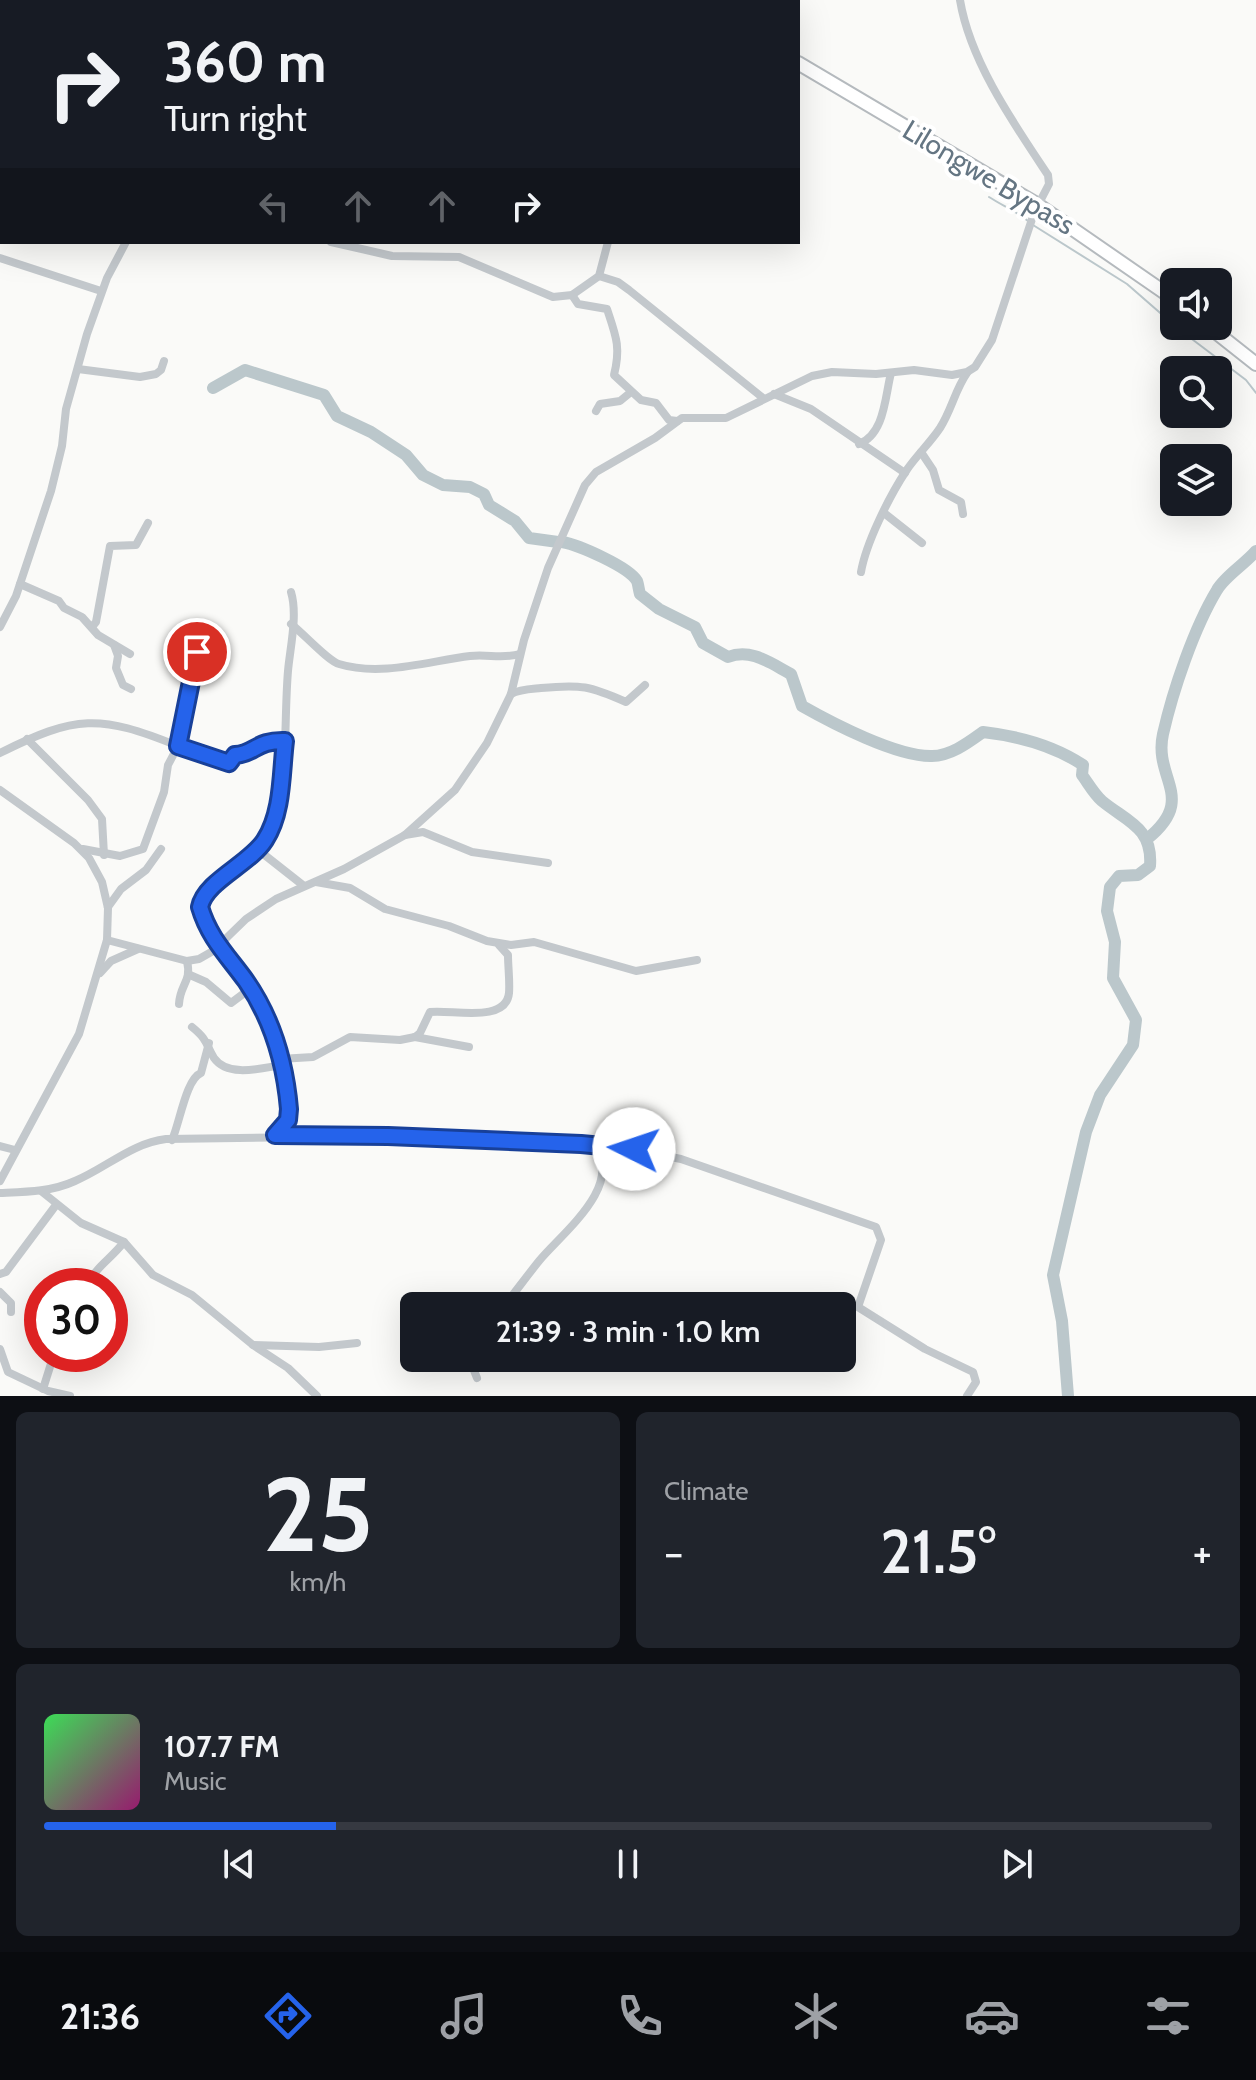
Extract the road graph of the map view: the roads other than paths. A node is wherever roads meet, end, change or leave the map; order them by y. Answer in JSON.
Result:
{"nodes":[{"id":1,"x":960,"y":0,"type":"edge"},
{"id":2,"x":800,"y":67,"type":"edge"},
{"id":3,"x":1038,"y":205,"type":"junction"},
{"id":4,"x":125,"y":244,"type":"edge"},
{"id":5,"x":340,"y":244,"type":"edge"},
{"id":6,"x":607,"y":244,"type":"edge"},
{"id":7,"x":0,"y":258,"type":"edge"},
{"id":8,"x":599,"y":276,"type":"junction"},
{"id":9,"x":1160,"y":289,"type":"edge"},
{"id":10,"x":101,"y":291,"type":"junction"},
{"id":11,"x":572,"y":295,"type":"junction"},
{"id":12,"x":1226,"y":340,"type":"edge"},
{"id":13,"x":164,"y":361,"type":"dead end"},
{"id":14,"x":1256,"y":364,"type":"edge"},
{"id":15,"x":78,"y":369,"type":"junction"},
{"id":16,"x":967,"y":372,"type":"junction"},
{"id":17,"x":891,"y":373,"type":"junction"},
{"id":18,"x":631,"y":392,"type":"junction"},
{"id":19,"x":774,"y":394,"type":"junction"},
{"id":20,"x":763,"y":398,"type":"junction"},
{"id":21,"x":596,"y":411,"type":"dead end"},
{"id":22,"x":677,"y":421,"type":"junction"},
{"id":23,"x":859,"y":444,"type":"junction"},
{"id":24,"x":921,"y":452,"type":"junction"},
{"id":25,"x":905,"y":473,"type":"junction"},
{"id":26,"x":884,"y":513,"type":"junction"},
{"id":27,"x":963,"y":514,"type":"dead end"},
{"id":28,"x":148,"y":523,"type":"dead end"},
{"id":29,"x":922,"y":543,"type":"dead end"},
{"id":30,"x":861,"y":572,"type":"dead end"},
{"id":31,"x":20,"y":584,"type":"junction"},
{"id":32,"x":291,"y":592,"type":"dead end"},
{"id":33,"x":291,"y":624,"type":"junction"},
{"id":34,"x":0,"y":627,"type":"edge"},
{"id":35,"x":92,"y":627,"type":"junction"},
{"id":36,"x":211,"y":636,"type":"dead end"},
{"id":37,"x":113,"y":645,"type":"junction"},
{"id":38,"x":130,"y":654,"type":"dead end"},
{"id":39,"x":520,"y":654,"type":"junction"},
{"id":40,"x":645,"y":685,"type":"dead end"},
{"id":41,"x":131,"y":689,"type":"dead end"},
{"id":42,"x":511,"y":694,"type":"junction"},
{"id":43,"x":27,"y":739,"type":"junction"},
{"id":44,"x":285,"y":741,"type":"junction"},
{"id":45,"x":178,"y":746,"type":"junction"},
{"id":46,"x":0,"y":753,"type":"edge"},
{"id":47,"x":0,"y":790,"type":"edge"},
{"id":48,"x":405,"y":835,"type":"junction"},
{"id":49,"x":79,"y":848,"type":"junction"},
{"id":50,"x":161,"y":849,"type":"dead end"},
{"id":51,"x":257,"y":849,"type":"junction"},
{"id":52,"x":104,"y":855,"type":"junction"},
{"id":53,"x":548,"y":863,"type":"dead end"},
{"id":54,"x":314,"y":881,"type":"junction"},
{"id":55,"x":304,"y":886,"type":"junction"},
{"id":56,"x":108,"y":908,"type":"junction"},
{"id":57,"x":107,"y":940,"type":"junction"},
{"id":58,"x":487,"y":941,"type":"junction"},
{"id":59,"x":217,"y":946,"type":"junction"},
{"id":60,"x":139,"y":949,"type":"junction"},
{"id":61,"x":697,"y":960,"type":"dead end"},
{"id":62,"x":187,"y":961,"type":"junction"},
{"id":63,"x":190,"y":975,"type":"junction"},
{"id":64,"x":95,"y":980,"type":"junction"},
{"id":65,"x":251,"y":988,"type":"junction"},
{"id":66,"x":179,"y":1004,"type":"dead end"},
{"id":67,"x":192,"y":1027,"type":"dead end"},
{"id":68,"x":415,"y":1037,"type":"junction"},
{"id":69,"x":209,"y":1043,"type":"junction"},
{"id":70,"x":469,"y":1047,"type":"dead end"},
{"id":71,"x":281,"y":1062,"type":"junction"},
{"id":72,"x":275,"y":1135,"type":"junction"},
{"id":73,"x":172,"y":1140,"type":"junction"},
{"id":74,"x":0,"y":1146,"type":"edge"},
{"id":75,"x":593,"y":1146,"type":"junction"},
{"id":76,"x":15,"y":1150,"type":"junction"},
{"id":77,"x":0,"y":1181,"type":"edge"},
{"id":78,"x":41,"y":1191,"type":"junction"},
{"id":79,"x":0,"y":1193,"type":"edge"},
{"id":80,"x":56,"y":1205,"type":"junction"},
{"id":81,"x":124,"y":1242,"type":"junction"},
{"id":82,"x":96,"y":1268,"type":"edge"},
{"id":83,"x":0,"y":1274,"type":"edge"},
{"id":84,"x":0,"y":1292,"type":"edge"},
{"id":85,"x":515,"y":1292,"type":"edge"},
{"id":86,"x":11,"y":1312,"type":"dead end"},
{"id":87,"x":357,"y":1343,"type":"dead end"},
{"id":88,"x":253,"y":1345,"type":"junction"},
{"id":89,"x":0,"y":1349,"type":"edge"},
{"id":90,"x":4,"y":1362,"type":"junction"},
{"id":91,"x":48,"y":1372,"type":"edge"},
{"id":92,"x":475,"y":1372,"type":"edge"},
{"id":93,"x":0,"y":1375,"type":"edge"},
{"id":94,"x":477,"y":1378,"type":"dead end"},
{"id":95,"x":43,"y":1389,"type":"junction"},
{"id":96,"x":70,"y":1396,"type":"edge"},
{"id":97,"x":317,"y":1396,"type":"edge"},
{"id":98,"x":967,"y":1396,"type":"edge"}],
"edges":[{"from":1,"to":3,"type":"street"},
{"from":2,"to":3,"type":"main road","name":"Lilongwe Bypass"},
{"from":3,"to":9,"type":"main road","name":"Lilongwe Bypass"},
{"from":3,"to":16,"type":"street"},
{"from":4,"to":10,"type":"street"},
{"from":5,"to":11,"type":"street"},
{"from":6,"to":8,"type":"street"},
{"from":7,"to":10,"type":"street"},
{"from":8,"to":11,"type":"street"},
{"from":8,"to":20,"type":"street"},
{"from":10,"to":15,"type":"street"},
{"from":11,"to":18,"type":"street"},
{"from":12,"to":14,"type":"main road"},
{"from":13,"to":15,"type":"street"},
{"from":15,"to":31,"type":"street"},
{"from":16,"to":17,"type":"street"},
{"from":16,"to":24,"type":"street"},
{"from":17,"to":19,"type":"street"},
{"from":17,"to":23,"type":"street"},
{"from":18,"to":21,"type":"street"},
{"from":18,"to":22,"type":"street"},
{"from":19,"to":20,"type":"street"},
{"from":19,"to":23,"type":"street"},
{"from":20,"to":22,"type":"street"},
{"from":22,"to":39,"type":"street"},
{"from":23,"to":25,"type":"street"},
{"from":24,"to":25,"type":"street"},
{"from":24,"to":27,"type":"street"},
{"from":25,"to":26,"type":"street"},
{"from":26,"to":29,"type":"street"},
{"from":26,"to":30,"type":"street"},
{"from":28,"to":35,"type":"street"},
{"from":31,"to":34,"type":"street"},
{"from":31,"to":35,"type":"street"},
{"from":32,"to":33,"type":"street"},
{"from":33,"to":39,"type":"street"},
{"from":33,"to":44,"type":"street"},
{"from":35,"to":37,"type":"street"},
{"from":36,"to":45,"type":"street"},
{"from":37,"to":38,"type":"street"},
{"from":37,"to":41,"type":"street"},
{"from":39,"to":42,"type":"street"},
{"from":40,"to":42,"type":"street"},
{"from":42,"to":48,"type":"street"},
{"from":43,"to":45,"type":"street"},
{"from":43,"to":46,"type":"street"},
{"from":43,"to":52,"type":"street"},
{"from":44,"to":45,"type":"street"},
{"from":44,"to":51,"type":"street"},
{"from":45,"to":52,"type":"street"},
{"from":47,"to":49,"type":"street"},
{"from":48,"to":53,"type":"street"},
{"from":48,"to":54,"type":"street"},
{"from":49,"to":52,"type":"street"},
{"from":49,"to":56,"type":"street"},
{"from":50,"to":56,"type":"street"},
{"from":51,"to":55,"type":"street"},
{"from":51,"to":59,"type":"street"},
{"from":54,"to":55,"type":"street"},
{"from":54,"to":58,"type":"street"},
{"from":55,"to":59,"type":"street"},
{"from":56,"to":57,"type":"street"},
{"from":57,"to":60,"type":"street"},
{"from":57,"to":64,"type":"street"},
{"from":58,"to":61,"type":"street"},
{"from":58,"to":68,"type":"street"},
{"from":59,"to":62,"type":"street"},
{"from":59,"to":65,"type":"street"},
{"from":60,"to":62,"type":"street"},
{"from":60,"to":64,"type":"street"},
{"from":62,"to":63,"type":"street"},
{"from":63,"to":65,"type":"street"},
{"from":63,"to":66,"type":"street"},
{"from":64,"to":76,"type":"street"},
{"from":65,"to":71,"type":"street"},
{"from":67,"to":69,"type":"street"},
{"from":68,"to":70,"type":"street"},
{"from":68,"to":71,"type":"street"},
{"from":69,"to":71,"type":"street"},
{"from":69,"to":73,"type":"street"},
{"from":71,"to":72,"type":"street"},
{"from":72,"to":73,"type":"street"},
{"from":72,"to":75,"type":"street"},
{"from":73,"to":78,"type":"street"},
{"from":74,"to":76,"type":"street"},
{"from":75,"to":85,"type":"street"},
{"from":75,"to":98,"type":"street"},
{"from":76,"to":77,"type":"street"},
{"from":78,"to":79,"type":"street"},
{"from":78,"to":80,"type":"street"},
{"from":80,"to":81,"type":"street"},
{"from":80,"to":83,"type":"street"},
{"from":81,"to":82,"type":"street"},
{"from":81,"to":88,"type":"street"},
{"from":84,"to":86,"type":"street"},
{"from":87,"to":88,"type":"street"},
{"from":88,"to":97,"type":"street"},
{"from":89,"to":90,"type":"street"},
{"from":90,"to":93,"type":"street"},
{"from":90,"to":95,"type":"street"},
{"from":91,"to":95,"type":"street"},
{"from":92,"to":94,"type":"street"},
{"from":95,"to":96,"type":"street"}]}
